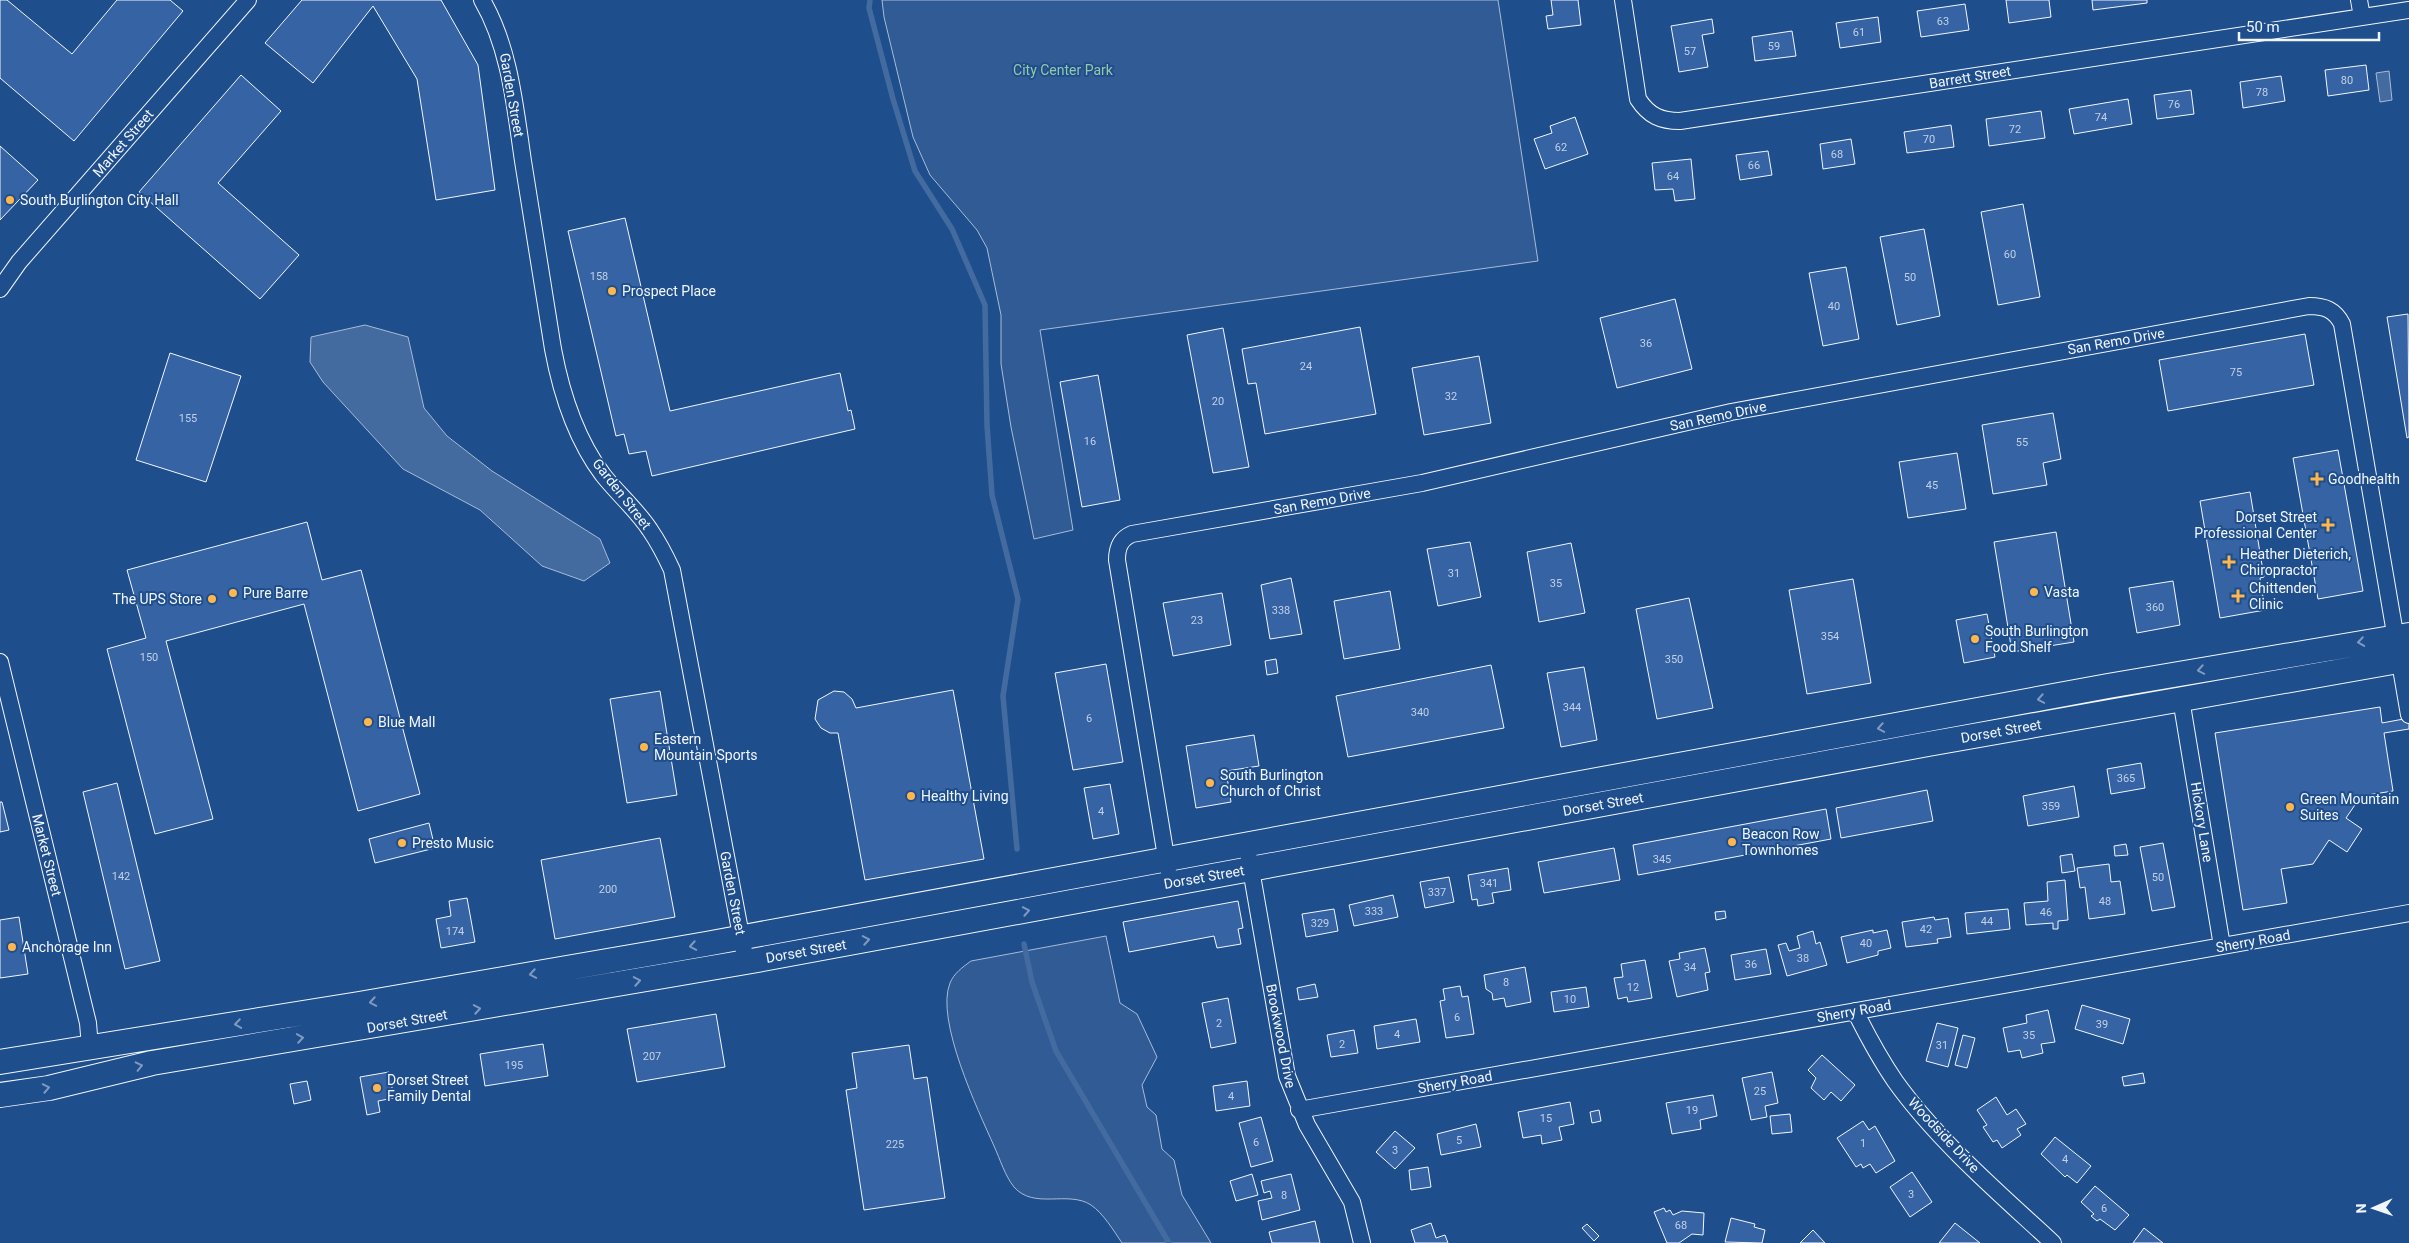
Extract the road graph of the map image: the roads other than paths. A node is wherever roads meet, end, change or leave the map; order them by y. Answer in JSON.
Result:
{"nodes":[{"id":1,"x":248,"y":0,"type":"edge"},
{"id":2,"x":482,"y":0,"type":"edge"},
{"id":3,"x":1623,"y":0,"type":"edge"},
{"id":4,"x":2359,"y":0,"type":"edge"},
{"id":5,"x":2409,"y":10,"type":"edge"},
{"id":6,"x":2362,"y":17,"type":"junction"},
{"id":7,"x":0,"y":288,"type":"edge"},
{"id":8,"x":2403,"y":635,"type":"edge"},
{"id":9,"x":2405,"y":660,"type":"edge"},
{"id":10,"x":0,"y":662,"type":"edge"},
{"id":11,"x":2181,"y":699,"type":"junction"},
{"id":12,"x":2409,"y":714,"type":"edge"},
{"id":13,"x":1246,"y":844,"type":"junction"},
{"id":14,"x":1166,"y":859,"type":"junction"},
{"id":15,"x":1251,"y":869,"type":"junction"},
{"id":16,"x":1170,"y":883,"type":"junction"},
{"id":17,"x":2409,"y":913,"type":"edge"},
{"id":18,"x":741,"y":938,"type":"junction"},
{"id":19,"x":2222,"y":946,"type":"junction"},
{"id":20,"x":746,"y":962,"type":"junction"},
{"id":21,"x":320,"y":1011,"type":"junction"},
{"id":22,"x":1855,"y":1011,"type":"junction"},
{"id":23,"x":325,"y":1034,"type":"junction"},
{"id":24,"x":90,"y":1048,"type":"junction"},
{"id":25,"x":0,"y":1062,"type":"edge"},
{"id":26,"x":92,"y":1076,"type":"junction"},
{"id":27,"x":0,"y":1096,"type":"edge"},
{"id":28,"x":1299,"y":1110,"type":"junction"},
{"id":29,"x":1362,"y":1243,"type":"edge"},
{"id":30,"x":2054,"y":1243,"type":"edge"}],
"edges":[{"from":1,"to":7,"type":"street","name":"Market Street"},
{"from":2,"to":18,"type":"street","name":"Garden Street"},
{"from":3,"to":6,"type":"street","name":"Barrett Street"},
{"from":4,"to":6,"type":"street"},
{"from":5,"to":6,"type":"street","name":"Barrett Street"},
{"from":8,"to":9,"type":"street"},
{"from":8,"to":13,"type":"main road","name":"Dorset Street","one_way":true},
{"from":8,"to":14,"type":"street","name":"San Remo Drive"},
{"from":9,"to":11,"type":"main road","name":"Dorset Street"},
{"from":9,"to":12,"type":"street"},
{"from":10,"to":24,"type":"street","name":"Market Street"},
{"from":11,"to":15,"type":"main road","name":"Dorset Street"},
{"from":11,"to":19,"type":"street","name":"Hickory Lane"},
{"from":13,"to":14,"type":"main road","name":"Dorset Street"},
{"from":13,"to":15,"type":"street","name":"Brookwood Drive"},
{"from":14,"to":16,"type":"street","name":"San Remo Drive"},
{"from":14,"to":18,"type":"main road","name":"Dorset Street"},
{"from":15,"to":16,"type":"main road","name":"Dorset Street"},
{"from":15,"to":28,"type":"street","name":"Brookwood Drive"},
{"from":20,"to":16,"type":"main road","name":"Dorset Street","one_way":true},
{"from":17,"to":19,"type":"street","name":"Sherry Road"},
{"from":18,"to":20,"type":"street","name":"Garden Street"},
{"from":18,"to":21,"type":"main road","name":"Dorset Street","one_way":true},
{"from":19,"to":22,"type":"street","name":"Sherry Road"},
{"from":23,"to":20,"type":"main road","name":"Dorset Street","one_way":true},
{"from":21,"to":23,"type":"main road"},
{"from":21,"to":24,"type":"main road","name":"Dorset Street","one_way":true},
{"from":22,"to":28,"type":"street","name":"Sherry Road"},
{"from":22,"to":30,"type":"street","name":"Woodside Drive"},
{"from":26,"to":23,"type":"main road","name":"Dorset Street","one_way":true},
{"from":24,"to":25,"type":"main road","name":"Dorset Street"},
{"from":24,"to":26,"type":"main road"},
{"from":27,"to":26,"type":"main road","name":"Dorset Street","one_way":true},
{"from":28,"to":29,"type":"street","name":"Brookwood Drive"}]}
